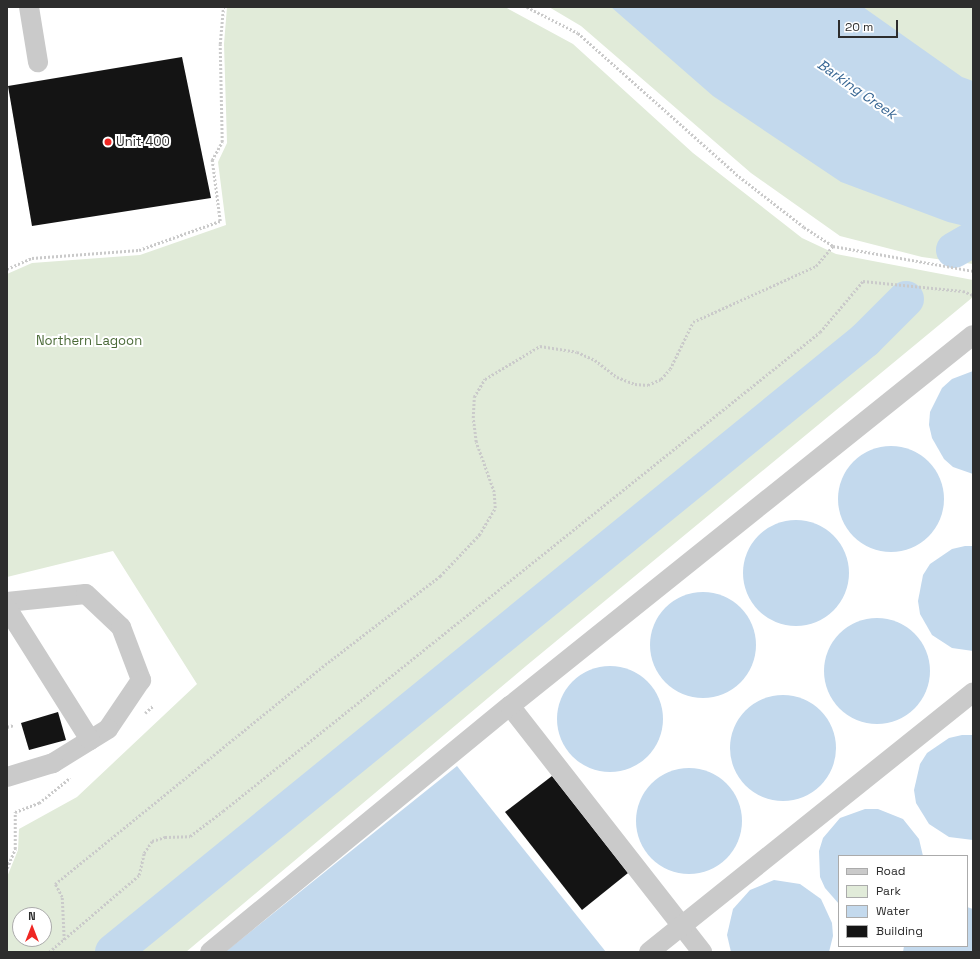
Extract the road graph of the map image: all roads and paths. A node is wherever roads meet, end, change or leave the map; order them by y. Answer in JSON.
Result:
{"nodes":[{"id":1,"x":29,"y":7,"type":"edge"},
{"id":2,"x":223,"y":7,"type":"edge"},
{"id":3,"x":527,"y":7,"type":"edge"},
{"id":4,"x":38,"y":62,"type":"dead end"},
{"id":5,"x":833,"y":246,"type":"junction"},
{"id":6,"x":7,"y":269,"type":"edge"},
{"id":7,"x":973,"y":271,"type":"edge"},
{"id":8,"x":973,"y":294,"type":"edge"},
{"id":9,"x":973,"y":335,"type":"edge"},
{"id":10,"x":7,"y":602,"type":"edge"},
{"id":11,"x":7,"y":608,"type":"edge"},
{"id":12,"x":973,"y":692,"type":"edge"},
{"id":13,"x":510,"y":706,"type":"junction"},
{"id":14,"x":14,"y":725,"type":"dead end"},
{"id":15,"x":7,"y":727,"type":"edge"},
{"id":16,"x":90,"y":740,"type":"junction"},
{"id":17,"x":7,"y":777,"type":"edge"},
{"id":18,"x":22,"y":812,"type":"dead end"},
{"id":19,"x":7,"y":868,"type":"edge"},
{"id":20,"x":682,"y":926,"type":"junction"},
{"id":21,"x":64,"y":940,"type":"junction"},
{"id":22,"x":49,"y":952,"type":"edge"},
{"id":23,"x":210,"y":952,"type":"edge"},
{"id":24,"x":649,"y":952,"type":"edge"},
{"id":25,"x":702,"y":952,"type":"edge"}],
"edges":[{"from":1,"to":4,"type":"lane"},
{"from":2,"to":6,"type":"path"},
{"from":3,"to":5,"type":"path"},
{"from":5,"to":7,"type":"path"},
{"from":5,"to":21,"type":"path"},
{"from":8,"to":21,"type":"path"},
{"from":9,"to":13,"type":"lane"},
{"from":10,"to":16,"type":"lane"},
{"from":11,"to":16,"type":"lane"},
{"from":12,"to":20,"type":"lane"},
{"from":13,"to":20,"type":"lane"},
{"from":13,"to":23,"type":"lane"},
{"from":14,"to":15,"type":"path"},
{"from":16,"to":17,"type":"lane"},
{"from":18,"to":19,"type":"path"},
{"from":20,"to":24,"type":"lane"},
{"from":20,"to":25,"type":"lane"},
{"from":21,"to":22,"type":"path"}]}
